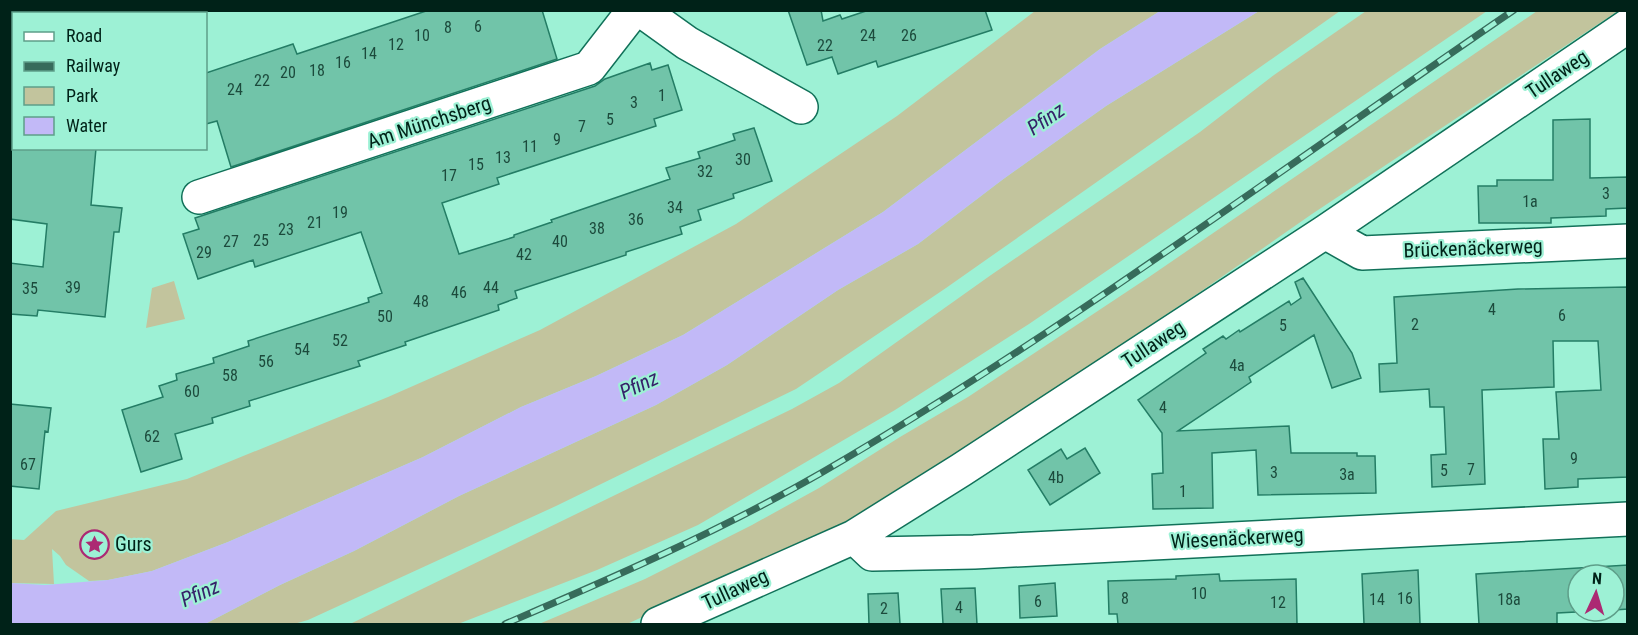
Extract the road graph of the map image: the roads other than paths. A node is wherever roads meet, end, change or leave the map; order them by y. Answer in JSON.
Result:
{"nodes":[{"id":1,"x":634,"y":10,"type":"edge"},
{"id":2,"x":641,"y":10,"type":"edge"},
{"id":3,"x":1628,"y":26,"type":"edge"},
{"id":4,"x":801,"y":107,"type":"dead end"},
{"id":5,"x":199,"y":197,"type":"dead end"},
{"id":6,"x":1325,"y":232,"type":"junction"},
{"id":7,"x":1628,"y":242,"type":"edge"},
{"id":8,"x":1628,"y":519,"type":"edge"},
{"id":9,"x":854,"y":537,"type":"junction"},
{"id":10,"x":658,"y":624,"type":"edge"}],
"edges":[{"from":1,"to":5,"type":"street","name":"Am Münchsberg"},
{"from":2,"to":4,"type":"street"},
{"from":3,"to":6,"type":"street","name":"Tullaweg"},
{"from":6,"to":7,"type":"street","name":"Brückenäckerweg"},
{"from":6,"to":9,"type":"street","name":"Tullaweg"},
{"from":8,"to":9,"type":"street","name":"Wiesenäckerweg"},
{"from":9,"to":10,"type":"street","name":"Tullaweg"}]}
